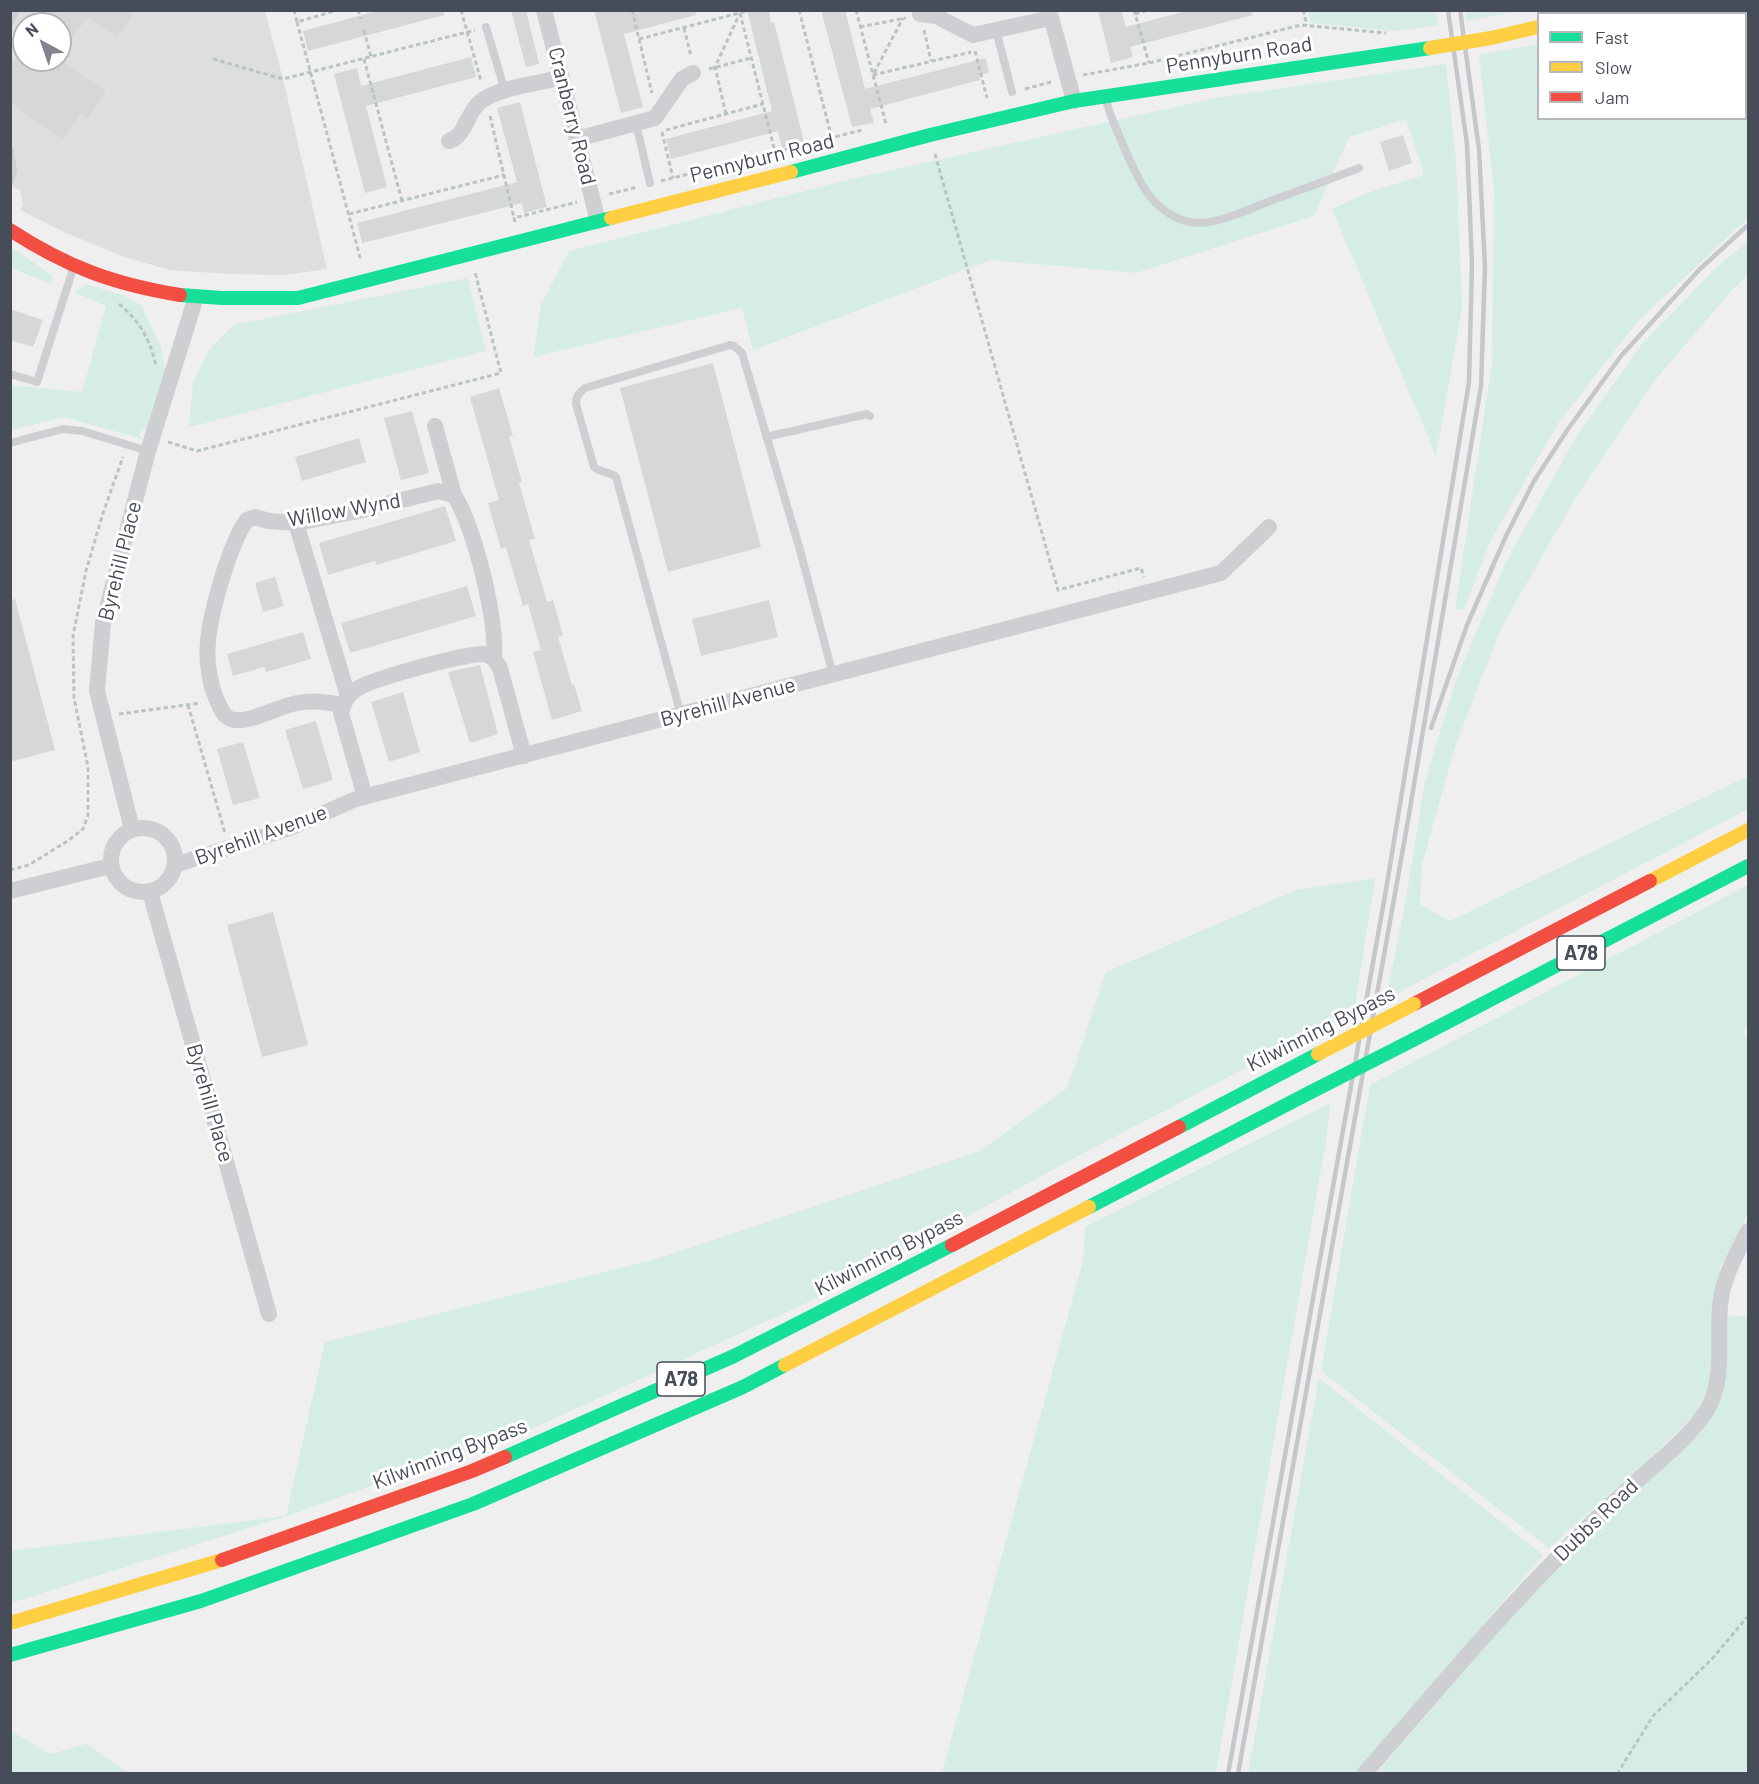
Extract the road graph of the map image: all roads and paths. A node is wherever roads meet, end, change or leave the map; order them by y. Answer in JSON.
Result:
{"nodes":[{"id":1,"x":16,"y":10,"type":"edge"},
{"id":2,"x":294,"y":10,"type":"edge"},
{"id":3,"x":338,"y":10,"type":"edge"},
{"id":4,"x":358,"y":10,"type":"edge"},
{"id":5,"x":461,"y":10,"type":"edge"},
{"id":6,"x":544,"y":10,"type":"edge"},
{"id":7,"x":632,"y":10,"type":"edge"},
{"id":8,"x":751,"y":10,"type":"edge"},
{"id":9,"x":799,"y":10,"type":"edge"},
{"id":10,"x":856,"y":10,"type":"edge"},
{"id":11,"x":1148,"y":10,"type":"edge"},
{"id":12,"x":1303,"y":10,"type":"edge"},
{"id":13,"x":1134,"y":12,"type":"edge"},
{"id":14,"x":733,"y":13,"type":"edge"},
{"id":15,"x":740,"y":13,"type":"junction"},
{"id":16,"x":1050,"y":14,"type":"edge"},
{"id":17,"x":912,"y":16,"type":"junction"},
{"id":18,"x":360,"y":19,"type":"dead end"},
{"id":19,"x":10,"y":22,"type":"edge"},
{"id":20,"x":297,"y":22,"type":"junction"},
{"id":21,"x":1306,"y":26,"type":"dead end"},
{"id":22,"x":486,"y":27,"type":"joint"},
{"id":23,"x":860,"y":27,"type":"junction"},
{"id":24,"x":1537,"y":27,"type":"edge"},
{"id":25,"x":684,"y":28,"type":"junction"},
{"id":26,"x":364,"y":30,"type":"dead end"},
{"id":27,"x":996,"y":30,"type":"junction"},
{"id":28,"x":467,"y":32,"type":"junction"},
{"id":29,"x":971,"y":34,"type":"junction"},
{"id":30,"x":639,"y":39,"type":"junction"},
{"id":31,"x":975,"y":51,"type":"junction"},
{"id":32,"x":371,"y":57,"type":"junction"},
{"id":33,"x":751,"y":58,"type":"junction"},
{"id":34,"x":213,"y":59,"type":"dead end"},
{"id":35,"x":364,"y":59,"type":"junction"},
{"id":36,"x":931,"y":61,"type":"junction"},
{"id":37,"x":1149,"y":63,"type":"dead end"},
{"id":38,"x":715,"y":67,"type":"junction"},
{"id":39,"x":310,"y":73,"type":"junction"},
{"id":40,"x":693,"y":73,"type":"junction"},
{"id":41,"x":873,"y":75,"type":"junction"},
{"id":42,"x":562,"y":77,"type":"junction"},
{"id":43,"x":505,"y":91,"type":"junction"},
{"id":44,"x":1012,"y":92,"type":"dead end"},
{"id":45,"x":1106,"y":96,"type":"junction"},
{"id":46,"x":486,"y":98,"type":"junction"},
{"id":47,"x":987,"y":98,"type":"dead end"},
{"id":48,"x":1074,"y":101,"type":"junction"},
{"id":49,"x":763,"y":104,"type":"junction"},
{"id":50,"x":658,"y":114,"type":"junction"},
{"id":51,"x":726,"y":114,"type":"junction"},
{"id":52,"x":636,"y":124,"type":"junction"},
{"id":53,"x":886,"y":124,"type":"dead end"},
{"id":54,"x":662,"y":132,"type":"junction"},
{"id":55,"x":930,"y":135,"type":"junction"},
{"id":56,"x":577,"y":139,"type":"junction"},
{"id":57,"x":449,"y":141,"type":"dead end"},
{"id":58,"x":10,"y":151,"type":"edge"},
{"id":59,"x":775,"y":152,"type":"dead end"},
{"id":60,"x":838,"y":160,"type":"junction"},
{"id":61,"x":1359,"y":168,"type":"dead end"},
{"id":62,"x":504,"y":175,"type":"junction"},
{"id":63,"x":673,"y":178,"type":"dead end"},
{"id":64,"x":10,"y":181,"type":"edge"},
{"id":65,"x":650,"y":183,"type":"dead end"},
{"id":66,"x":402,"y":201,"type":"junction"},
{"id":67,"x":348,"y":214,"type":"junction"},
{"id":68,"x":514,"y":218,"type":"dead end"},
{"id":69,"x":598,"y":221,"type":"junction"},
{"id":70,"x":10,"y":230,"type":"edge"},
{"id":71,"x":471,"y":255,"type":"junction"},
{"id":72,"x":361,"y":261,"type":"dead end"},
{"id":73,"x":74,"y":268,"type":"junction"},
{"id":74,"x":196,"y":297,"type":"junction"},
{"id":75,"x":10,"y":374,"type":"edge"},
{"id":76,"x":870,"y":416,"type":"dead end"},
{"id":77,"x":435,"y":426,"type":"dead end"},
{"id":78,"x":766,"y":437,"type":"junction"},
{"id":79,"x":10,"y":443,"type":"edge"},
{"id":80,"x":151,"y":444,"type":"junction"},
{"id":81,"x":454,"y":495,"type":"junction"},
{"id":82,"x":296,"y":523,"type":"junction"},
{"id":83,"x":1269,"y":527,"type":"dead end"},
{"id":84,"x":1148,"y":592,"type":"junction"},
{"id":85,"x":494,"y":658,"type":"junction"},
{"id":86,"x":833,"y":675,"type":"junction"},
{"id":87,"x":216,"y":700,"type":"junction"},
{"id":88,"x":345,"y":700,"type":"junction"},
{"id":89,"x":188,"y":705,"type":"junction"},
{"id":90,"x":681,"y":715,"type":"junction"},
{"id":91,"x":104,"y":716,"type":"junction"},
{"id":92,"x":80,"y":724,"type":"dead end"},
{"id":93,"x":524,"y":756,"type":"junction"},
{"id":94,"x":365,"y":797,"type":"junction"},
{"id":95,"x":132,"y":830,"type":"junction"},
{"id":96,"x":1749,"y":830,"type":"edge"},
{"id":97,"x":230,"y":848,"type":"junction"},
{"id":98,"x":175,"y":865,"type":"junction"},
{"id":99,"x":111,"y":866,"type":"junction"},
{"id":100,"x":1749,"y":866,"type":"edge"},
{"id":101,"x":10,"y":891,"type":"edge"},
{"id":102,"x":150,"y":892,"type":"junction"},
{"id":103,"x":1749,"y":1231,"type":"edge"},
{"id":104,"x":269,"y":1314,"type":"dead end"},
{"id":105,"x":1749,"y":1616,"type":"edge"},
{"id":106,"x":10,"y":1623,"type":"edge"},
{"id":107,"x":10,"y":1655,"type":"edge"},
{"id":108,"x":1364,"y":1773,"type":"edge"},
{"id":109,"x":1617,"y":1773,"type":"edge"}],
"edges":[{"from":1,"to":19,"type":"lane"},
{"from":2,"to":20,"type":"path"},
{"from":3,"to":20,"type":"path"},
{"from":4,"to":18,"type":"path"},
{"from":5,"to":28,"type":"path"},
{"from":6,"to":42,"type":"street","name":"Cranberry Road"},
{"from":7,"to":30,"type":"path"},
{"from":8,"to":15,"type":"path"},
{"from":9,"to":60,"type":"path"},
{"from":10,"to":23,"type":"path"},
{"from":11,"to":13,"type":"path"},
{"from":12,"to":21,"type":"path"},
{"from":13,"to":37,"type":"path"},
{"from":14,"to":15,"type":"path"},
{"from":14,"to":25,"type":"path"},
{"from":15,"to":33,"type":"path"},
{"from":15,"to":38,"type":"path"},
{"from":16,"to":27,"type":"street"},
{"from":16,"to":48,"type":"street"},
{"from":17,"to":23,"type":"path"},
{"from":17,"to":29,"type":"street"},
{"from":17,"to":36,"type":"path"},
{"from":17,"to":41,"type":"path"},
{"from":20,"to":39,"type":"path"},
{"from":22,"to":28,"type":"path"},
{"from":22,"to":43,"type":"lane"},
{"from":23,"to":41,"type":"path"},
{"from":24,"to":45,"type":"main road","name":"Pennyburn Road","bridge":true},
{"from":25,"to":30,"type":"path"},
{"from":25,"to":40,"type":"path"},
{"from":26,"to":32,"type":"path"},
{"from":27,"to":29,"type":"street"},
{"from":27,"to":44,"type":"lane"},
{"from":28,"to":32,"type":"path"},
{"from":28,"to":46,"type":"path"},
{"from":29,"to":31,"type":"path"},
{"from":30,"to":50,"type":"path"},
{"from":31,"to":36,"type":"path"},
{"from":31,"to":47,"type":"path"},
{"from":32,"to":35,"type":"path"},
{"from":33,"to":38,"type":"path"},
{"from":33,"to":49,"type":"path"},
{"from":34,"to":39,"type":"path"},
{"from":35,"to":39,"type":"path"},
{"from":35,"to":66,"type":"path"},
{"from":36,"to":41,"type":"path"},
{"from":38,"to":40,"type":"path"},
{"from":38,"to":51,"type":"path"},
{"from":39,"to":67,"type":"path"},
{"from":40,"to":50,"type":"street"},
{"from":41,"to":53,"type":"path"},
{"from":42,"to":43,"type":"street"},
{"from":42,"to":56,"type":"street","name":"Cranberry Road"},
{"from":43,"to":46,"type":"street"},
{"from":45,"to":48,"type":"main road","name":"Pennyburn Road"},
{"from":45,"to":61,"type":"lane"},
{"from":46,"to":57,"type":"street"},
{"from":46,"to":62,"type":"path"},
{"from":48,"to":55,"type":"main road","name":"Pennyburn Road"},
{"from":49,"to":51,"type":"path"},
{"from":49,"to":59,"type":"path"},
{"from":50,"to":52,"type":"street"},
{"from":50,"to":54,"type":"path"},
{"from":51,"to":54,"type":"path"},
{"from":52,"to":56,"type":"street"},
{"from":52,"to":65,"type":"lane"},
{"from":54,"to":63,"type":"path"},
{"from":55,"to":60,"type":"main road","name":"Pennyburn Road"},
{"from":55,"to":84,"type":"path"},
{"from":56,"to":69,"type":"street","name":"Cranberry Road"},
{"from":58,"to":64,"type":"lane"},
{"from":60,"to":69,"type":"main road","name":"Pennyburn Road"},
{"from":62,"to":66,"type":"path"},
{"from":62,"to":68,"type":"path"},
{"from":66,"to":67,"type":"path"},
{"from":67,"to":72,"type":"path"},
{"from":69,"to":71,"type":"main road","name":"Pennyburn Road"},
{"from":70,"to":73,"type":"main road","name":"Pennyburn Road"},
{"from":71,"to":74,"type":"main road","name":"Pennyburn Road"},
{"from":71,"to":80,"type":"path"},
{"from":73,"to":74,"type":"main road","name":"Pennyburn Road"},
{"from":73,"to":75,"type":"lane"},
{"from":74,"to":80,"type":"street","name":"Byrehill Place"},
{"from":76,"to":78,"type":"lane"},
{"from":77,"to":81,"type":"street"},
{"from":78,"to":86,"type":"lane"},
{"from":78,"to":90,"type":"lane"},
{"from":79,"to":80,"type":"lane"},
{"from":80,"to":91,"type":"street","name":"Byrehill Place"},
{"from":81,"to":82,"type":"street","name":"Willow Wynd"},
{"from":81,"to":85,"type":"street"},
{"from":82,"to":87,"type":"street","name":"Willow Wynd"},
{"from":82,"to":88,"type":"street"},
{"from":83,"to":84,"type":"street","name":"Byrehill Avenue"},
{"from":84,"to":86,"type":"street","name":"Byrehill Avenue"},
{"from":85,"to":88,"type":"street"},
{"from":85,"to":93,"type":"street"},
{"from":86,"to":90,"type":"street","name":"Byrehill Avenue"},
{"from":87,"to":88,"type":"street"},
{"from":87,"to":89,"type":"path"},
{"from":88,"to":94,"type":"street"},
{"from":89,"to":91,"type":"path"},
{"from":89,"to":97,"type":"path"},
{"from":90,"to":93,"type":"street","name":"Byrehill Avenue"},
{"from":91,"to":92,"type":"path"},
{"from":91,"to":95,"type":"street","name":"Byrehill Place"},
{"from":93,"to":94,"type":"street","name":"Byrehill Avenue"},
{"from":94,"to":97,"type":"street","name":"Byrehill Avenue"},
{"from":95,"to":98,"type":"street"},
{"from":95,"to":99,"type":"street"},
{"from":96,"to":106,"type":"main road","name":"Kilwinning Bypass","number":"A78","bridge":true},
{"from":97,"to":98,"type":"street","name":"Byrehill Avenue"},
{"from":98,"to":102,"type":"street"},
{"from":99,"to":101,"type":"street"},
{"from":99,"to":102,"type":"street"},
{"from":100,"to":107,"type":"main road","number":"A78","bridge":true},
{"from":102,"to":104,"type":"street","name":"Byrehill Place"},
{"from":103,"to":108,"type":"street","name":"Dubbs Road"},
{"from":105,"to":109,"type":"path"}]}
